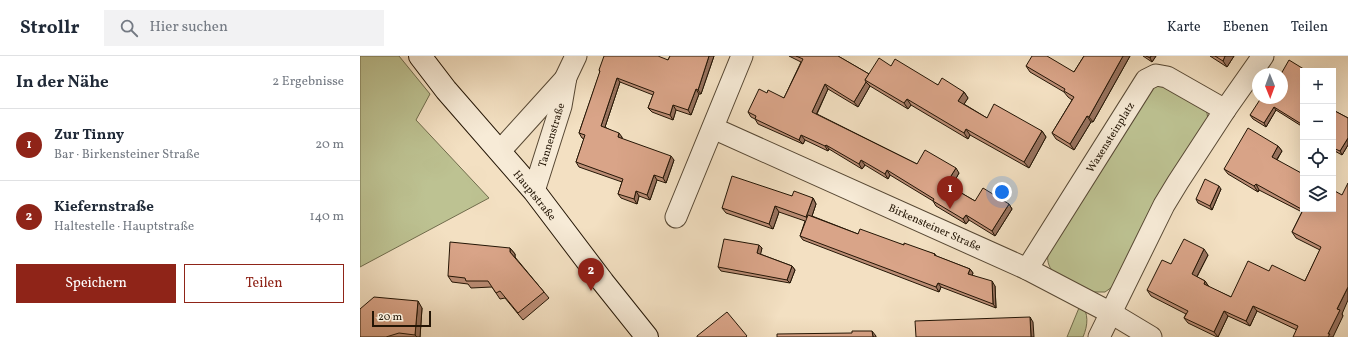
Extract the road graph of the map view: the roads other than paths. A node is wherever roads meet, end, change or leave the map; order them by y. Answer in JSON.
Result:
{"nodes":[{"id":1,"x":420,"y":56,"type":"edge"},
{"id":2,"x":576,"y":56,"type":"edge"},
{"id":3,"x":742,"y":56,"type":"edge"},
{"id":4,"x":1263,"y":56,"type":"edge"},
{"id":5,"x":566,"y":77,"type":"junction"},
{"id":6,"x":1225,"y":110,"type":"junction"},
{"id":7,"x":713,"y":128,"type":"junction"},
{"id":8,"x":500,"y":151,"type":"junction"},
{"id":9,"x":534,"y":191,"type":"junction"},
{"id":10,"x":676,"y":217,"type":"dead end"},
{"id":11,"x":1027,"y":269,"type":"junction"},
{"id":12,"x":1111,"y":313,"type":"junction"},
{"id":13,"x":648,"y":337,"type":"edge"},
{"id":14,"x":1099,"y":337,"type":"edge"},
{"id":15,"x":1151,"y":337,"type":"edge"}],
"edges":[{"from":1,"to":8,"type":"main road","name":"Hauptstraße"},
{"from":2,"to":5,"type":"street","name":"Tannenstraße"},
{"from":3,"to":7,"type":"street"},
{"from":4,"to":6,"type":"street"},
{"from":5,"to":8,"type":"street","name":"Tannenstraße"},
{"from":5,"to":9,"type":"street","name":"Tannenstraße"},
{"from":6,"to":11,"type":"street","name":"Waxensteinplatz"},
{"from":6,"to":12,"type":"street"},
{"from":7,"to":10,"type":"street"},
{"from":7,"to":11,"type":"street","name":"Birkensteiner Straße"},
{"from":8,"to":9,"type":"main road","name":"Hauptstraße"},
{"from":9,"to":13,"type":"main road","name":"Hauptstraße"},
{"from":11,"to":12,"type":"street","name":"Birkensteiner Straße"},
{"from":12,"to":14,"type":"street"},
{"from":12,"to":15,"type":"street","name":"Birkensteiner Straße"}]}
